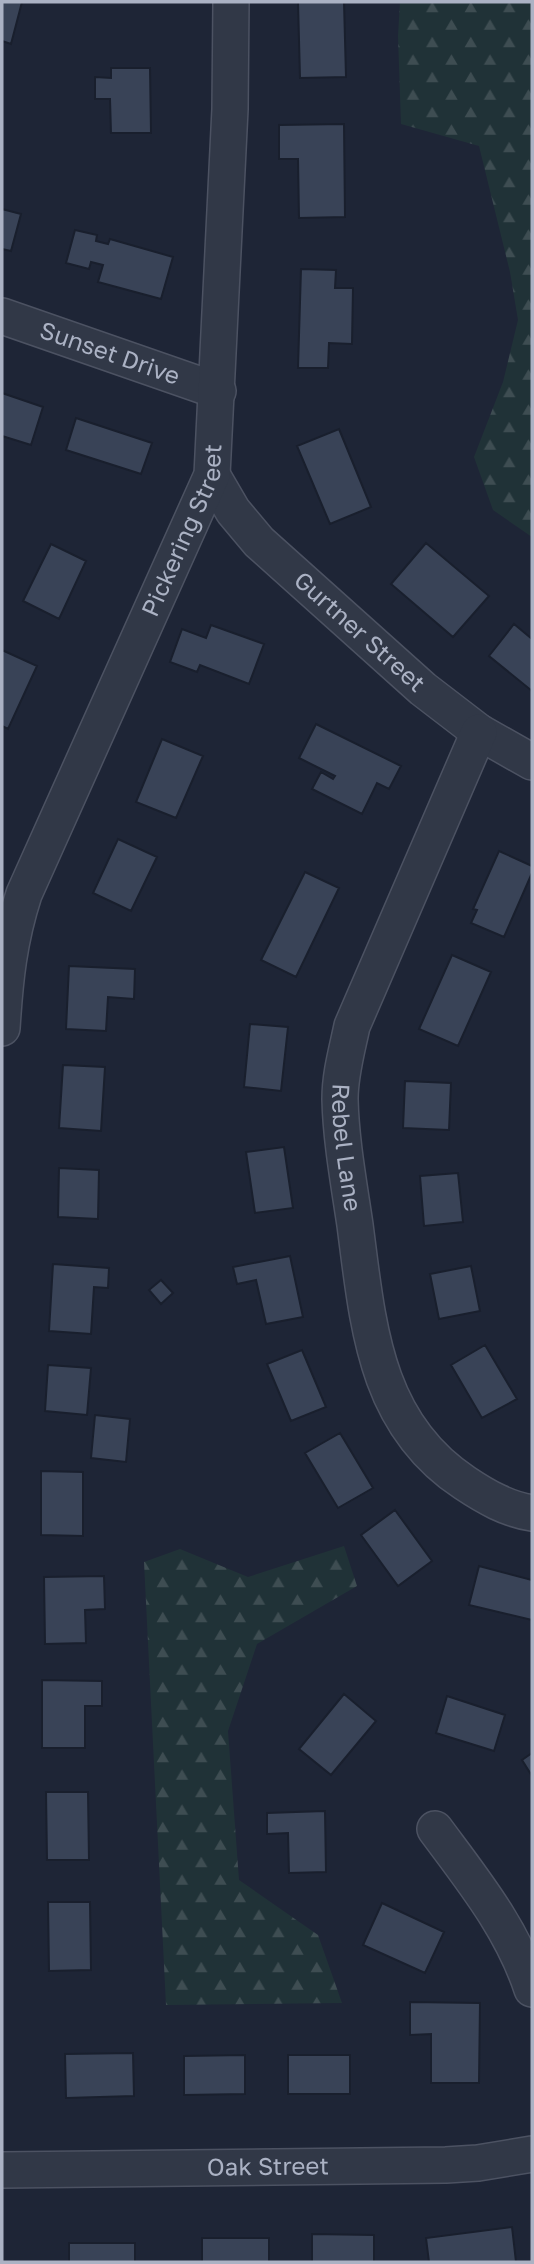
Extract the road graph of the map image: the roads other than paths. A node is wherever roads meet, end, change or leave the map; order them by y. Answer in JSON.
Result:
{"nodes":[{"id":1,"x":231,"y":2,"type":"edge"},
{"id":2,"x":2,"y":316,"type":"edge"},
{"id":3,"x":218,"y":391,"type":"junction"},
{"id":4,"x":212,"y":475,"type":"junction"},
{"id":5,"x":480,"y":732,"type":"junction"},
{"id":6,"x":532,"y":762,"type":"edge"},
{"id":7,"x":2,"y":1028,"type":"edge"},
{"id":8,"x":532,"y":1513,"type":"edge"},
{"id":9,"x":435,"y":1829,"type":"dead end"},
{"id":10,"x":532,"y":1989,"type":"edge"},
{"id":11,"x":532,"y":2154,"type":"edge"},
{"id":12,"x":2,"y":2170,"type":"edge"}],
"edges":[{"from":1,"to":3,"type":"street","name":"Pickering Street"},
{"from":2,"to":3,"type":"street","name":"Sunset Drive"},
{"from":3,"to":4,"type":"street","name":"Pickering Street"},
{"from":4,"to":5,"type":"street","name":"Gurtner Street"},
{"from":4,"to":7,"type":"street","name":"Pickering Street"},
{"from":5,"to":6,"type":"street","name":"Gurtner Street"},
{"from":5,"to":8,"type":"street","name":"Rebel Lane"},
{"from":9,"to":10,"type":"street"},
{"from":11,"to":12,"type":"street","name":"Oak Street"}]}
